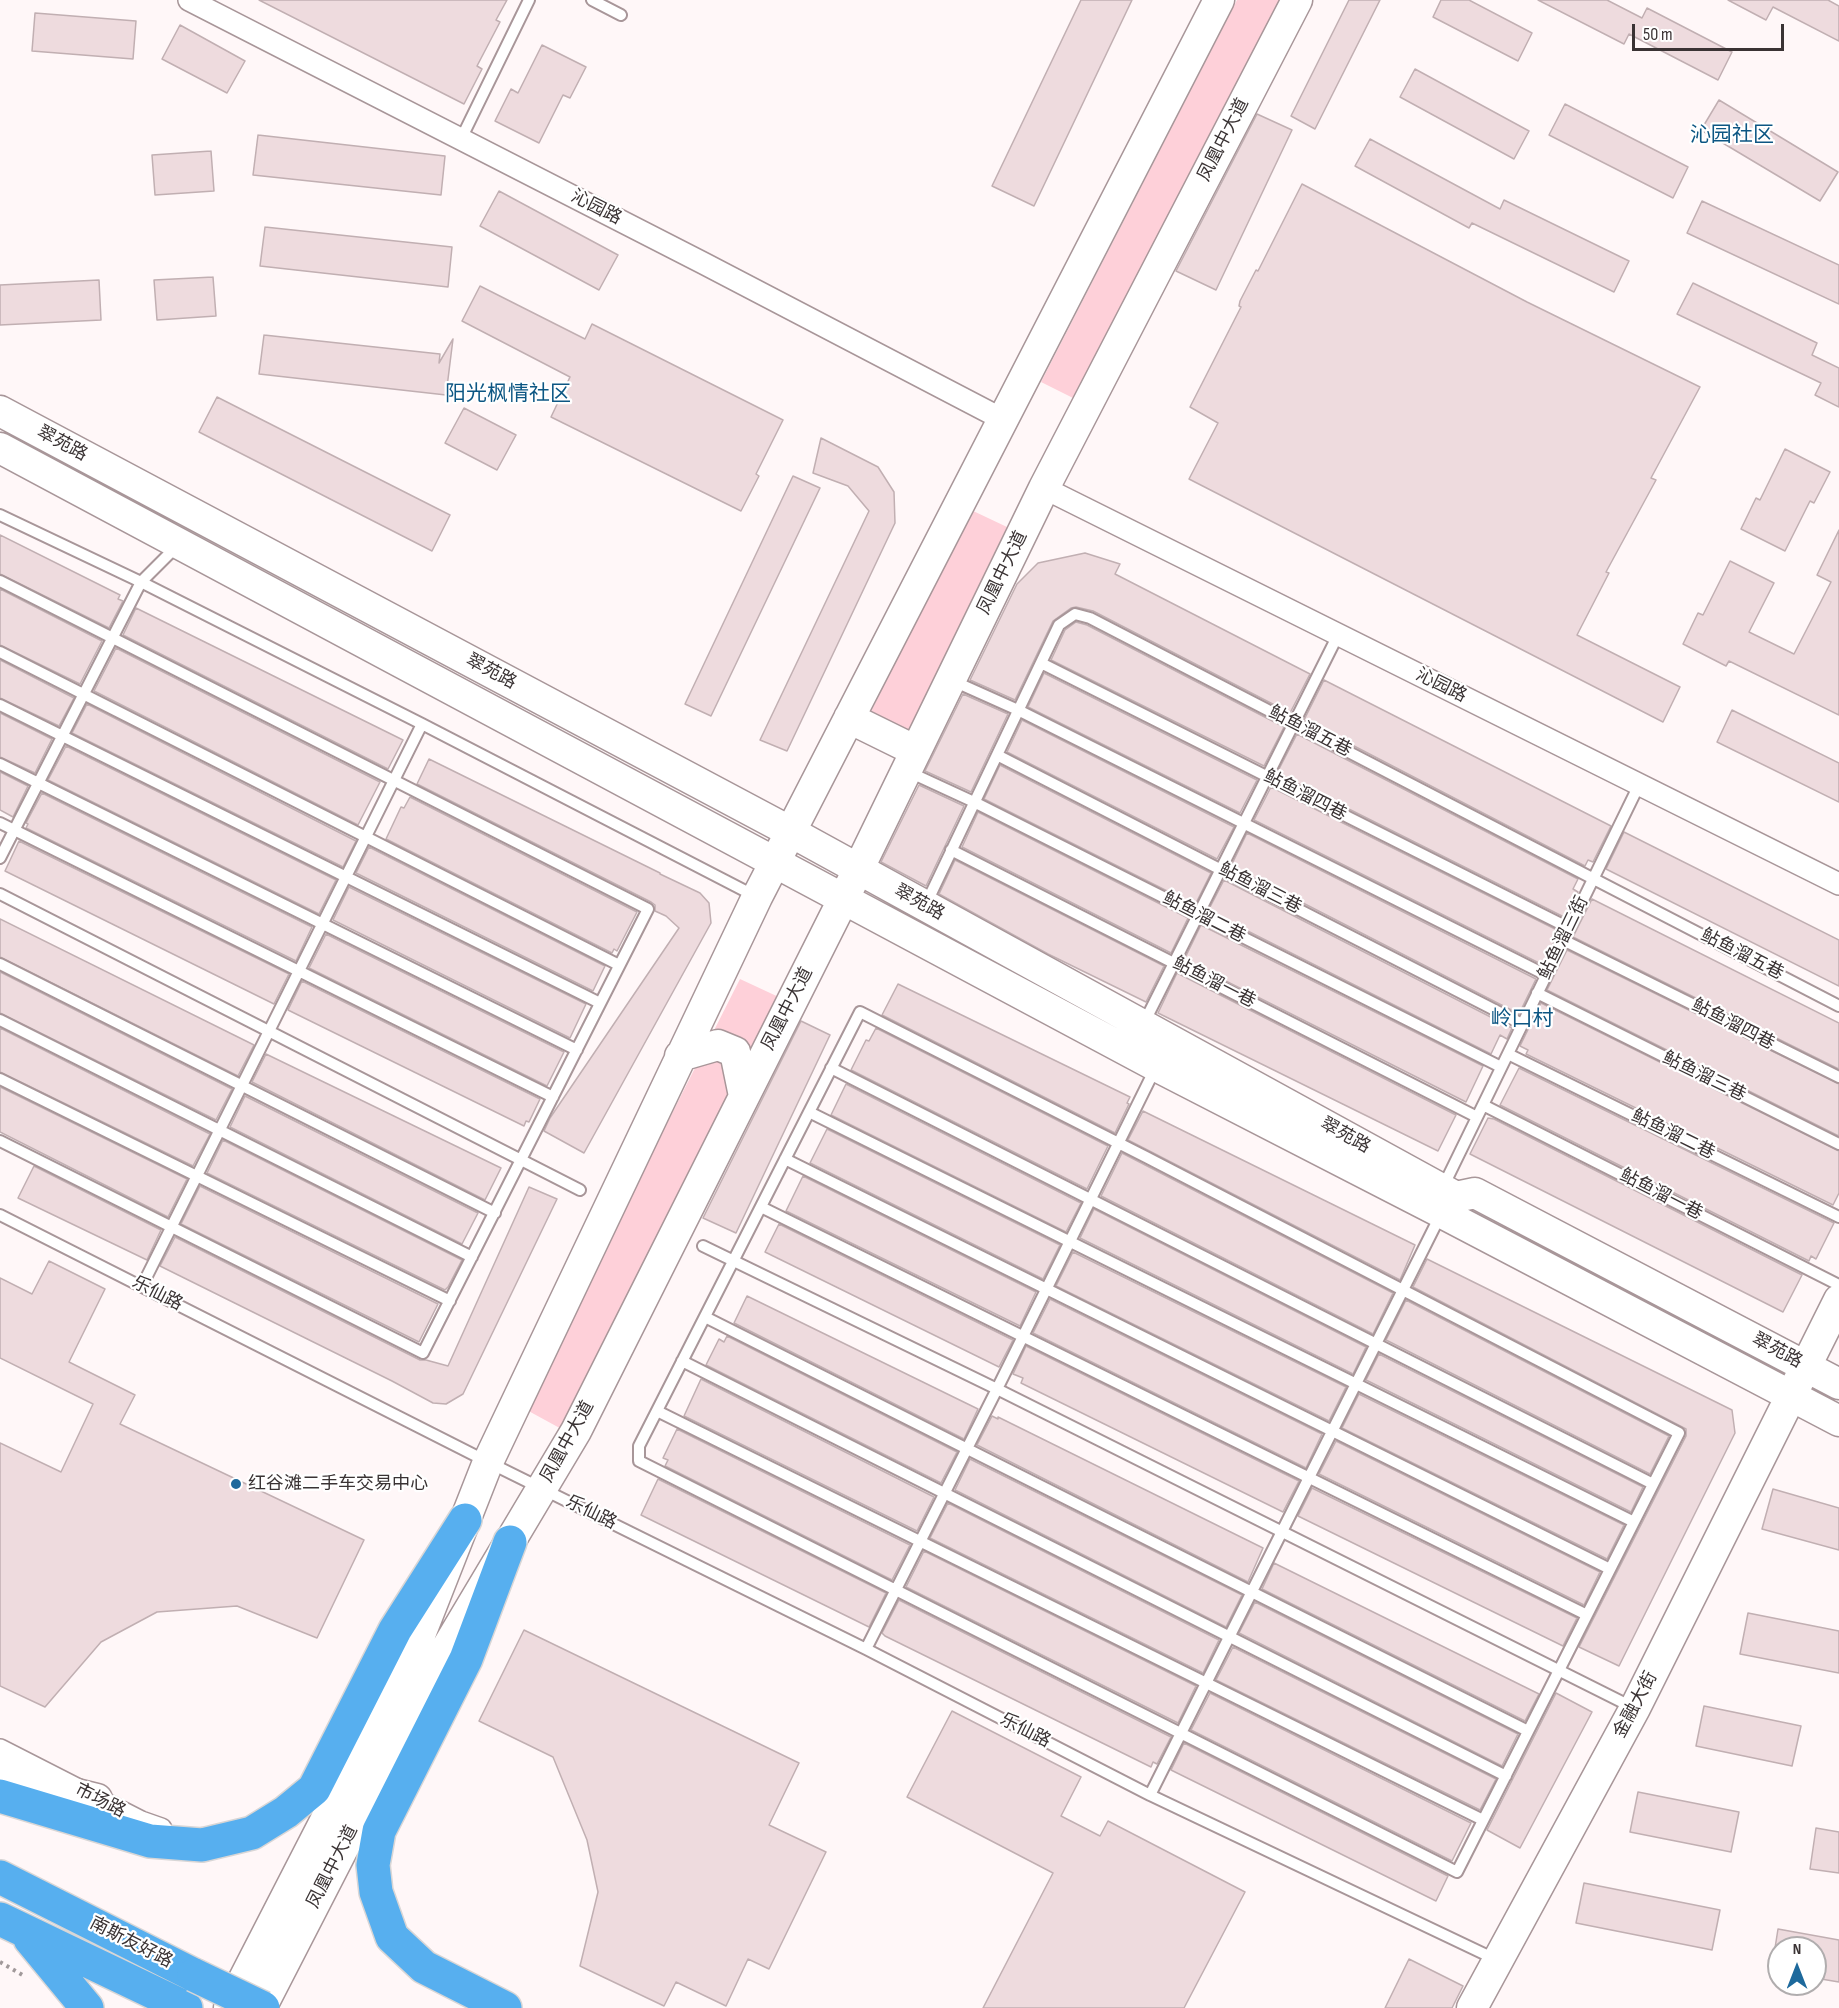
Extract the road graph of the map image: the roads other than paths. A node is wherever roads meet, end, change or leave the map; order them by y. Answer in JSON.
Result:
{"nodes":[{"id":1,"x":529,"y":0,"type":"edge"},
{"id":2,"x":591,"y":0,"type":"edge"},
{"id":3,"x":1219,"y":0,"type":"edge"},
{"id":4,"x":1297,"y":0,"type":"edge"},
{"id":5,"x":202,"y":3,"type":"edge"},
{"id":6,"x":621,"y":15,"type":"dead end"},
{"id":7,"x":461,"y":139,"type":"junction"},
{"id":8,"x":0,"y":411,"type":"edge"},
{"id":9,"x":1002,"y":418,"type":"junction"},
{"id":10,"x":0,"y":448,"type":"edge"},
{"id":11,"x":1044,"y":488,"type":"junction"},
{"id":12,"x":0,"y":515,"type":"edge"},
{"id":13,"x":180,"y":543,"type":"junction"},
{"id":14,"x":0,"y":581,"type":"edge"},
{"id":15,"x":141,"y":582,"type":"junction"},
{"id":16,"x":1338,"y":635,"type":"junction"},
{"id":17,"x":112,"y":638,"type":"junction"},
{"id":18,"x":0,"y":652,"type":"edge"},
{"id":19,"x":1041,"y":663,"type":"junction"},
{"id":20,"x":951,"y":680,"type":"junction"},
{"id":21,"x":84,"y":694,"type":"junction"},
{"id":22,"x":0,"y":705,"type":"edge"},
{"id":23,"x":1018,"y":710,"type":"junction"},
{"id":24,"x":849,"y":718,"type":"junction"},
{"id":25,"x":422,"y":724,"type":"junction"},
{"id":26,"x":1294,"y":724,"type":"junction"},
{"id":27,"x":62,"y":736,"type":"junction"},
{"id":28,"x":997,"y":755,"type":"junction"},
{"id":29,"x":911,"y":761,"type":"junction"},
{"id":30,"x":0,"y":764,"type":"edge"},
{"id":31,"x":1267,"y":777,"type":"junction"},
{"id":32,"x":394,"y":781,"type":"junction"},
{"id":33,"x":39,"y":783,"type":"junction"},
{"id":34,"x":1640,"y":784,"type":"junction"},
{"id":35,"x":974,"y":802,"type":"junction"},
{"id":36,"x":0,"y":823,"type":"edge"},
{"id":37,"x":1244,"y":823,"type":"junction"},
{"id":38,"x":14,"y":830,"type":"junction"},
{"id":39,"x":791,"y":832,"type":"junction"},
{"id":40,"x":366,"y":837,"type":"junction"},
{"id":41,"x":951,"y":850,"type":"junction"},
{"id":42,"x":0,"y":858,"type":"edge"},
{"id":43,"x":775,"y":861,"type":"junction"},
{"id":44,"x":1221,"y":869,"type":"junction"},
{"id":45,"x":858,"y":870,"type":"junction"},
{"id":46,"x":345,"y":877,"type":"junction"},
{"id":47,"x":1593,"y":878,"type":"junction"},
{"id":48,"x":1839,"y":884,"type":"edge"},
{"id":49,"x":0,"y":894,"type":"edge"},
{"id":50,"x":757,"y":897,"type":"junction"},
{"id":51,"x":843,"y":900,"type":"junction"},
{"id":52,"x":925,"y":907,"type":"junction"},
{"id":53,"x":1198,"y":915,"type":"junction"},
{"id":54,"x":322,"y":923,"type":"junction"},
{"id":55,"x":1569,"y":928,"type":"junction"},
{"id":56,"x":1563,"y":940,"type":"junction"},
{"id":57,"x":1174,"y":963,"type":"junction"},
{"id":58,"x":0,"y":964,"type":"edge"},
{"id":59,"x":619,"y":965,"type":"junction"},
{"id":60,"x":298,"y":971,"type":"junction"},
{"id":61,"x":1546,"y":975,"type":"junction"},
{"id":62,"x":1537,"y":993,"type":"junction"},
{"id":63,"x":600,"y":1004,"type":"junction"},
{"id":64,"x":1839,"y":1006,"type":"edge"},
{"id":65,"x":0,"y":1020,"type":"edge"},
{"id":66,"x":1522,"y":1024,"type":"junction"},
{"id":67,"x":1143,"y":1026,"type":"junction"},
{"id":68,"x":268,"y":1031,"type":"junction"},
{"id":69,"x":577,"y":1050,"type":"junction"},
{"id":70,"x":1508,"y":1054,"type":"junction"},
{"id":71,"x":680,"y":1056,"type":"junction"},
{"id":72,"x":1156,"y":1066,"type":"junction"},
{"id":73,"x":1501,"y":1067,"type":"junction"},
{"id":74,"x":831,"y":1068,"type":"junction"},
{"id":75,"x":1839,"y":1077,"type":"edge"},
{"id":76,"x":0,"y":1079,"type":"edge"},
{"id":77,"x":241,"y":1085,"type":"junction"},
{"id":78,"x":744,"y":1096,"type":"junction"},
{"id":79,"x":554,"y":1097,"type":"junction"},
{"id":80,"x":1483,"y":1105,"type":"junction"},
{"id":81,"x":808,"y":1112,"type":"junction"},
{"id":82,"x":1477,"y":1117,"type":"junction"},
{"id":83,"x":219,"y":1130,"type":"junction"},
{"id":84,"x":0,"y":1141,"type":"edge"},
{"id":85,"x":1119,"y":1143,"type":"junction"},
{"id":86,"x":1839,"y":1144,"type":"edge"},
{"id":87,"x":785,"y":1159,"type":"junction"},
{"id":88,"x":522,"y":1160,"type":"junction"},
{"id":89,"x":196,"y":1176,"type":"junction"},
{"id":90,"x":580,"y":1190,"type":"dead end"},
{"id":91,"x":1091,"y":1200,"type":"junction"},
{"id":92,"x":1442,"y":1201,"type":"junction"},
{"id":93,"x":761,"y":1207,"type":"junction"},
{"id":94,"x":495,"y":1213,"type":"junction"},
{"id":95,"x":0,"y":1215,"type":"edge"},
{"id":96,"x":1839,"y":1217,"type":"edge"},
{"id":97,"x":172,"y":1227,"type":"junction"},
{"id":98,"x":1070,"y":1242,"type":"junction"},
{"id":99,"x":703,"y":1246,"type":"dead end"},
{"id":100,"x":472,"y":1257,"type":"junction"},
{"id":101,"x":734,"y":1260,"type":"junction"},
{"id":102,"x":1839,"y":1285,"type":"edge"},
{"id":103,"x":142,"y":1286,"type":"junction"},
{"id":104,"x":1047,"y":1289,"type":"junction"},
{"id":105,"x":1403,"y":1290,"type":"junction"},
{"id":106,"x":1839,"y":1300,"type":"edge"},
{"id":107,"x":450,"y":1301,"type":"junction"},
{"id":108,"x":705,"y":1317,"type":"junction"},
{"id":109,"x":1023,"y":1337,"type":"junction"},
{"id":110,"x":1376,"y":1344,"type":"junction"},
{"id":111,"x":682,"y":1361,"type":"junction"},
{"id":112,"x":1806,"y":1367,"type":"junction"},
{"id":113,"x":1356,"y":1384,"type":"junction"},
{"id":114,"x":1839,"y":1384,"type":"edge"},
{"id":115,"x":998,"y":1389,"type":"junction"},
{"id":116,"x":1791,"y":1397,"type":"junction"},
{"id":117,"x":657,"y":1411,"type":"junction"},
{"id":118,"x":1839,"y":1421,"type":"edge"},
{"id":119,"x":1332,"y":1430,"type":"junction"},
{"id":120,"x":967,"y":1449,"type":"junction"},
{"id":121,"x":488,"y":1462,"type":"junction"},
{"id":122,"x":1309,"y":1478,"type":"junction"},
{"id":123,"x":1653,"y":1484,"type":"junction"},
{"id":124,"x":542,"y":1488,"type":"junction"},
{"id":125,"x":945,"y":1493,"type":"junction"},
{"id":126,"x":465,"y":1520,"type":"junction"},
{"id":127,"x":1634,"y":1522,"type":"junction"},
{"id":128,"x":1281,"y":1532,"type":"junction"},
{"id":129,"x":921,"y":1541,"type":"junction"},
{"id":130,"x":510,"y":1542,"type":"junction"},
{"id":131,"x":1611,"y":1569,"type":"junction"},
{"id":132,"x":896,"y":1590,"type":"junction"},
{"id":133,"x":1251,"y":1592,"type":"junction"},
{"id":134,"x":1587,"y":1615,"type":"junction"},
{"id":135,"x":1229,"y":1637,"type":"junction"},
{"id":136,"x":866,"y":1649,"type":"junction"},
{"id":137,"x":1559,"y":1670,"type":"junction"},
{"id":138,"x":1206,"y":1683,"type":"junction"},
{"id":139,"x":1635,"y":1708,"type":"junction"},
{"id":140,"x":1528,"y":1731,"type":"junction"},
{"id":141,"x":1181,"y":1733,"type":"junction"},
{"id":142,"x":0,"y":1750,"type":"edge"},
{"id":143,"x":0,"y":1775,"type":"edge"},
{"id":144,"x":1506,"y":1776,"type":"junction"},
{"id":145,"x":1150,"y":1795,"type":"junction"},
{"id":146,"x":0,"y":1796,"type":"edge"},
{"id":147,"x":97,"y":1800,"type":"junction"},
{"id":148,"x":1483,"y":1820,"type":"junction"},
{"id":149,"x":202,"y":1845,"type":"junction"},
{"id":150,"x":0,"y":1877,"type":"edge"},
{"id":151,"x":12,"y":1925,"type":"edge"},
{"id":152,"x":1497,"y":1960,"type":"junction"},
{"id":153,"x":183,"y":2006,"type":"edge"},
{"id":154,"x":87,"y":2008,"type":"edge"},
{"id":155,"x":229,"y":2008,"type":"edge"},
{"id":156,"x":262,"y":2008,"type":"edge"},
{"id":157,"x":505,"y":2008,"type":"edge"},
{"id":158,"x":1472,"y":2008,"type":"edge"}],
"edges":[{"from":1,"to":7,"type":"lane"},
{"from":2,"to":6,"type":"lane"},
{"from":3,"to":9,"type":"main road","name":"凤凰中大道"},
{"from":4,"to":11,"type":"main road","name":"凤凰中大道"},
{"from":5,"to":7,"type":"street","name":"沁园路"},
{"from":7,"to":9,"type":"street","name":"沁园路"},
{"from":8,"to":39,"type":"main road","name":"翠苑路"},
{"from":9,"to":24,"type":"main road","name":"凤凰中大道"},
{"from":10,"to":13,"type":"main road","name":"翠苑路"},
{"from":11,"to":16,"type":"street","name":"沁园路"},
{"from":11,"to":20,"type":"main road","name":"凤凰中大道"},
{"from":12,"to":15,"type":"lane"},
{"from":13,"to":15,"type":"lane"},
{"from":13,"to":43,"type":"main road","name":"翠苑路"},
{"from":14,"to":17,"type":"lane"},
{"from":15,"to":17,"type":"lane"},
{"from":15,"to":25,"type":"lane"},
{"from":16,"to":26,"type":"lane"},
{"from":16,"to":34,"type":"street","name":"沁园路"},
{"from":17,"to":21,"type":"lane"},
{"from":17,"to":32,"type":"lane"},
{"from":18,"to":21,"type":"lane"},
{"from":19,"to":23,"type":"lane","name":"鲇鱼溜五巷"},
{"from":19,"to":26,"type":"lane","name":"鲇鱼溜五巷"},
{"from":19,"to":31,"type":"lane","name":"鲇鱼溜四巷"},
{"from":20,"to":23,"type":"lane"},
{"from":20,"to":29,"type":"main road","name":"凤凰中大道"},
{"from":21,"to":27,"type":"lane"},
{"from":21,"to":40,"type":"lane"},
{"from":22,"to":27,"type":"lane"},
{"from":23,"to":28,"type":"lane","name":"鲇鱼溜五巷"},
{"from":23,"to":37,"type":"lane"},
{"from":24,"to":29,"type":"main road"},
{"from":24,"to":39,"type":"main road","name":"凤凰中大道"},
{"from":25,"to":32,"type":"lane"},
{"from":25,"to":50,"type":"lane"},
{"from":26,"to":31,"type":"lane"},
{"from":26,"to":47,"type":"lane","name":"鲇鱼溜五巷"},
{"from":27,"to":33,"type":"lane"},
{"from":27,"to":46,"type":"lane"},
{"from":28,"to":35,"type":"lane","name":"鲇鱼溜五巷"},
{"from":28,"to":44,"type":"lane","name":"鲇鱼溜三巷"},
{"from":29,"to":35,"type":"lane","name":"鲇鱼溜二巷"},
{"from":29,"to":45,"type":"main road","name":"凤凰中大道"},
{"from":30,"to":33,"type":"lane"},
{"from":31,"to":37,"type":"lane"},
{"from":31,"to":55,"type":"lane","name":"鲇鱼溜四巷"},
{"from":32,"to":40,"type":"lane"},
{"from":32,"to":59,"type":"lane"},
{"from":33,"to":38,"type":"lane"},
{"from":33,"to":54,"type":"lane"},
{"from":34,"to":47,"type":"lane","name":"鲇鱼溜三街"},
{"from":34,"to":48,"type":"street","name":"沁园路"},
{"from":35,"to":41,"type":"lane","name":"鲇鱼溜五巷"},
{"from":35,"to":53,"type":"lane","name":"鲇鱼溜二巷"},
{"from":36,"to":38,"type":"lane"},
{"from":37,"to":44,"type":"lane"},
{"from":37,"to":61,"type":"lane"},
{"from":38,"to":42,"type":"lane"},
{"from":38,"to":60,"type":"lane"},
{"from":39,"to":43,"type":"main road","name":"凤凰中大道"},
{"from":39,"to":45,"type":"main road","name":"翠苑路"},
{"from":40,"to":46,"type":"lane"},
{"from":40,"to":59,"type":"lane"},
{"from":41,"to":52,"type":"lane","name":"鲇鱼溜五巷"},
{"from":41,"to":57,"type":"lane","name":"鲇鱼溜一巷"},
{"from":43,"to":50,"type":"main road","name":"凤凰中大道"},
{"from":43,"to":51,"type":"main road","name":"翠苑路"},
{"from":44,"to":53,"type":"lane"},
{"from":44,"to":66,"type":"lane","name":"鲇鱼溜三巷"},
{"from":45,"to":51,"type":"main road","name":"凤凰中大道"},
{"from":45,"to":52,"type":"main road","name":"翠苑路"},
{"from":46,"to":54,"type":"lane"},
{"from":46,"to":63,"type":"lane"},
{"from":47,"to":55,"type":"lane","name":"鲇鱼溜三街"},
{"from":47,"to":64,"type":"lane","name":"鲇鱼溜五巷"},
{"from":49,"to":68,"type":"lane"},
{"from":50,"to":71,"type":"main road","name":"凤凰中大道"},
{"from":51,"to":72,"type":"main road","name":"翠苑路"},
{"from":51,"to":78,"type":"main road","name":"凤凰中大道"},
{"from":52,"to":67,"type":"main road","name":"翠苑路"},
{"from":53,"to":57,"type":"lane"},
{"from":53,"to":73,"type":"lane","name":"鲇鱼溜二巷"},
{"from":54,"to":60,"type":"lane"},
{"from":54,"to":69,"type":"lane"},
{"from":55,"to":56,"type":"lane","name":"鲇鱼溜三街"},
{"from":56,"to":61,"type":"lane","name":"鲇鱼溜三街"},
{"from":56,"to":75,"type":"lane","name":"鲇鱼溜四巷"},
{"from":57,"to":67,"type":"lane"},
{"from":57,"to":82,"type":"lane","name":"鲇鱼溜一巷"},
{"from":58,"to":77,"type":"lane"},
{"from":59,"to":63,"type":"lane"},
{"from":60,"to":68,"type":"lane"},
{"from":60,"to":79,"type":"lane"},
{"from":61,"to":62,"type":"lane","name":"鲇鱼溜三街"},
{"from":62,"to":66,"type":"lane","name":"鲇鱼溜三街"},
{"from":62,"to":86,"type":"lane","name":"鲇鱼溜三巷"},
{"from":63,"to":69,"type":"lane"},
{"from":65,"to":83,"type":"lane"},
{"from":66,"to":70,"type":"lane","name":"鲇鱼溜三街"},
{"from":67,"to":92,"type":"main road","name":"翠苑路"},
{"from":68,"to":77,"type":"lane"},
{"from":68,"to":88,"type":"lane"},
{"from":69,"to":79,"type":"lane"},
{"from":70,"to":73,"type":"lane","name":"鲇鱼溜三街"},
{"from":70,"to":96,"type":"lane","name":"鲇鱼溜二巷"},
{"from":71,"to":78,"type":"main road"},
{"from":71,"to":121,"type":"main road","name":"凤凰中大道"},
{"from":72,"to":85,"type":"lane"},
{"from":72,"to":92,"type":"main road","name":"翠苑路"},
{"from":73,"to":80,"type":"lane","name":"鲇鱼溜三街"},
{"from":74,"to":81,"type":"lane"},
{"from":74,"to":85,"type":"lane"},
{"from":74,"to":91,"type":"lane"},
{"from":76,"to":89,"type":"lane"},
{"from":77,"to":83,"type":"lane"},
{"from":77,"to":94,"type":"lane"},
{"from":78,"to":124,"type":"main road","name":"凤凰中大道"},
{"from":79,"to":88,"type":"lane"},
{"from":80,"to":82,"type":"lane","name":"鲇鱼溜三街"},
{"from":80,"to":102,"type":"lane","name":"鲇鱼溜一巷"},
{"from":81,"to":87,"type":"lane"},
{"from":81,"to":98,"type":"lane"},
{"from":82,"to":92,"type":"lane","name":"鲇鱼溜三街"},
{"from":83,"to":89,"type":"lane"},
{"from":83,"to":100,"type":"lane"},
{"from":84,"to":97,"type":"lane"},
{"from":85,"to":91,"type":"lane"},
{"from":85,"to":105,"type":"lane"},
{"from":87,"to":93,"type":"lane"},
{"from":87,"to":104,"type":"lane"},
{"from":88,"to":90,"type":"lane"},
{"from":88,"to":94,"type":"lane"},
{"from":89,"to":97,"type":"lane"},
{"from":89,"to":107,"type":"lane"},
{"from":91,"to":98,"type":"lane"},
{"from":91,"to":110,"type":"lane"},
{"from":92,"to":105,"type":"lane","name":"鲇鱼溜三街"},
{"from":92,"to":112,"type":"main road","name":"翠苑路"},
{"from":92,"to":116,"type":"main road","name":"翠苑路"},
{"from":93,"to":101,"type":"lane"},
{"from":93,"to":109,"type":"lane"},
{"from":94,"to":100,"type":"lane"},
{"from":95,"to":103,"type":"lane","name":"乐仙路"},
{"from":97,"to":103,"type":"lane"},
{"from":97,"to":107,"type":"lane"},
{"from":98,"to":104,"type":"lane"},
{"from":98,"to":113,"type":"lane"},
{"from":99,"to":101,"type":"lane"},
{"from":100,"to":107,"type":"lane"},
{"from":101,"to":108,"type":"lane"},
{"from":101,"to":115,"type":"lane"},
{"from":103,"to":121,"type":"lane","name":"乐仙路"},
{"from":104,"to":109,"type":"lane"},
{"from":104,"to":119,"type":"lane"},
{"from":105,"to":110,"type":"lane","name":"鲇鱼溜三街"},
{"from":105,"to":123,"type":"lane"},
{"from":106,"to":112,"type":"main road","name":"金融大街"},
{"from":108,"to":111,"type":"lane"},
{"from":108,"to":120,"type":"lane"},
{"from":109,"to":115,"type":"lane"},
{"from":109,"to":122,"type":"lane"},
{"from":110,"to":113,"type":"lane","name":"鲇鱼溜三街"},
{"from":110,"to":123,"type":"lane"},
{"from":111,"to":117,"type":"lane"},
{"from":111,"to":125,"type":"lane"},
{"from":112,"to":114,"type":"main road","name":"翠苑路"},
{"from":112,"to":116,"type":"main road","name":"金融大街"},
{"from":113,"to":119,"type":"lane","name":"鲇鱼溜三街"},
{"from":113,"to":127,"type":"lane"},
{"from":115,"to":120,"type":"lane"},
{"from":115,"to":128,"type":"lane"},
{"from":116,"to":118,"type":"main road","name":"翠苑路"},
{"from":116,"to":139,"type":"main road","name":"金融大街"},
{"from":117,"to":129,"type":"lane"},
{"from":117,"to":132,"type":"lane"},
{"from":119,"to":122,"type":"lane","name":"鲇鱼溜三街"},
{"from":119,"to":131,"type":"lane"},
{"from":120,"to":125,"type":"lane"},
{"from":120,"to":133,"type":"lane"},
{"from":121,"to":124,"type":"lane","name":"乐仙路"},
{"from":121,"to":126,"type":"main road","name":"凤凰中大道"},
{"from":122,"to":128,"type":"lane","name":"鲇鱼溜三街"},
{"from":122,"to":134,"type":"lane"},
{"from":123,"to":127,"type":"lane"},
{"from":124,"to":130,"type":"main road","name":"凤凰中大道"},
{"from":124,"to":136,"type":"lane","name":"乐仙路"},
{"from":125,"to":129,"type":"lane"},
{"from":125,"to":135,"type":"lane"},
{"from":126,"to":149,"type":"highway"},
{"from":126,"to":155,"type":"main road","name":"凤凰中大道"},
{"from":127,"to":131,"type":"lane"},
{"from":128,"to":133,"type":"lane","name":"鲇鱼溜三街"},
{"from":128,"to":137,"type":"lane"},
{"from":129,"to":132,"type":"lane"},
{"from":129,"to":138,"type":"lane"},
{"from":130,"to":156,"type":"main road","name":"凤凰中大道"},
{"from":130,"to":157,"type":"highway"},
{"from":131,"to":134,"type":"lane"},
{"from":132,"to":136,"type":"lane"},
{"from":132,"to":141,"type":"lane"},
{"from":133,"to":135,"type":"lane","name":"鲇鱼溜三街"},
{"from":133,"to":140,"type":"lane"},
{"from":134,"to":137,"type":"lane"},
{"from":135,"to":138,"type":"lane","name":"鲇鱼溜三街"},
{"from":135,"to":144,"type":"lane"},
{"from":136,"to":145,"type":"lane","name":"乐仙路"},
{"from":137,"to":139,"type":"lane"},
{"from":137,"to":140,"type":"lane"},
{"from":138,"to":141,"type":"lane","name":"鲇鱼溜三街"},
{"from":138,"to":148,"type":"lane"},
{"from":139,"to":152,"type":"main road","name":"金融大街"},
{"from":140,"to":144,"type":"lane"},
{"from":141,"to":145,"type":"lane","name":"鲇鱼溜三街"},
{"from":141,"to":148,"type":"lane"},
{"from":142,"to":147,"type":"street","name":"市场路"},
{"from":143,"to":147,"type":"main road"},
{"from":144,"to":148,"type":"lane"},
{"from":145,"to":152,"type":"lane","name":"乐仙路"},
{"from":146,"to":149,"type":"highway"},
{"from":147,"to":149,"type":"street","name":"市场路"},
{"from":150,"to":156,"type":"highway","name":"南斯友好路","bridge":true},
{"from":151,"to":153,"type":"highway","name":"南斯友好路"},
{"from":151,"to":154,"type":"highway"},
{"from":152,"to":158,"type":"main road","name":"金融大街"}]}
